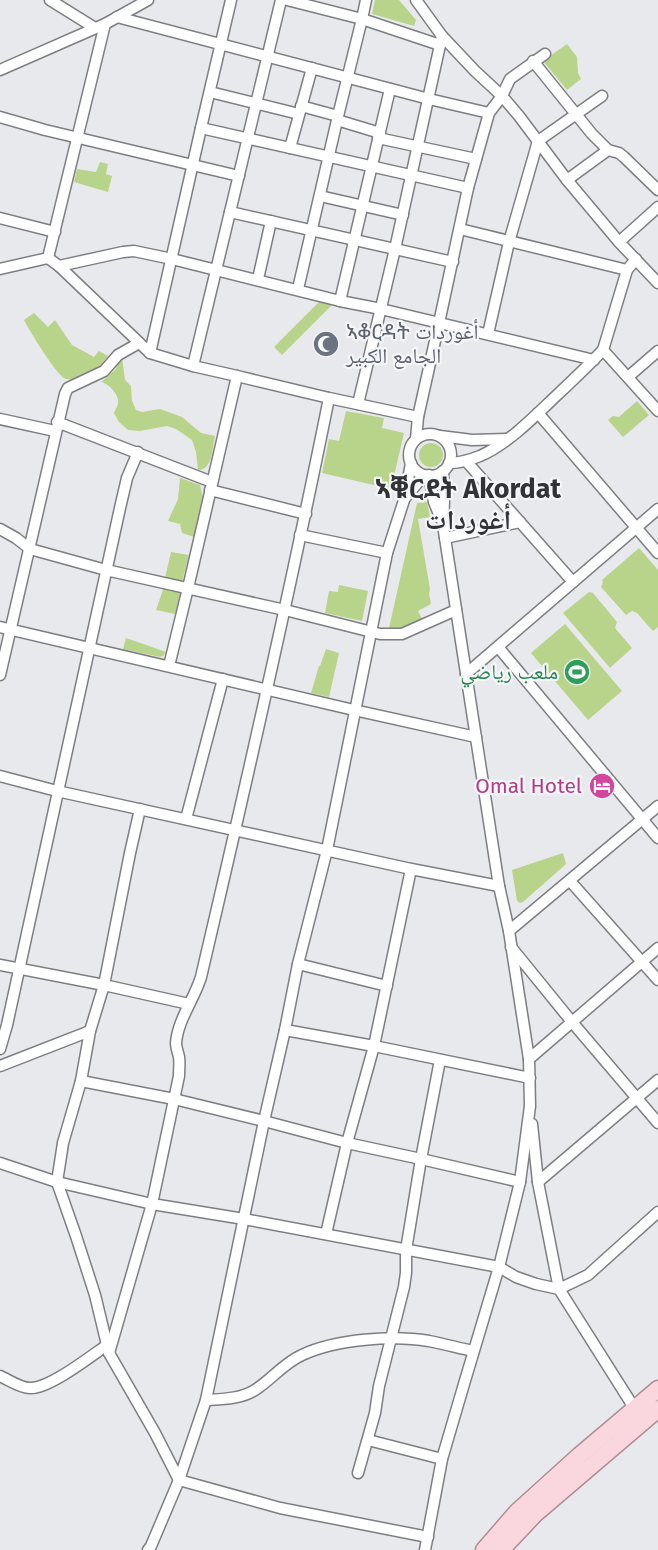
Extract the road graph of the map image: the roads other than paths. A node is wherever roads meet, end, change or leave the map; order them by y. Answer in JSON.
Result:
{"nodes":[{"id":1,"x":50,"y":0,"type":"edge"},
{"id":2,"x":148,"y":0,"type":"edge"},
{"id":3,"x":231,"y":0,"type":"edge"},
{"id":4,"x":281,"y":0,"type":"edge"},
{"id":5,"x":288,"y":0,"type":"edge"},
{"id":6,"x":366,"y":0,"type":"edge"},
{"id":7,"x":416,"y":0,"type":"edge"},
{"id":8,"x":117,"y":17,"type":"junction"},
{"id":9,"x":362,"y":19,"type":"junction"},
{"id":10,"x":100,"y":26,"type":"junction"},
{"id":11,"x":441,"y":40,"type":"junction"},
{"id":12,"x":221,"y":44,"type":"junction"},
{"id":13,"x":545,"y":54,"type":"dead end"},
{"id":14,"x":268,"y":56,"type":"junction"},
{"id":15,"x":533,"y":62,"type":"junction"},
{"id":16,"x":312,"y":68,"type":"junction"},
{"id":17,"x":0,"y":70,"type":"edge"},
{"id":18,"x":348,"y":78,"type":"junction"},
{"id":19,"x":390,"y":89,"type":"junction"},
{"id":20,"x":210,"y":92,"type":"junction"},
{"id":21,"x":502,"y":96,"type":"junction"},
{"id":22,"x":602,"y":96,"type":"dead end"},
{"id":23,"x":429,"y":99,"type":"junction"},
{"id":24,"x":256,"y":104,"type":"junction"},
{"id":25,"x":300,"y":110,"type":"junction"},
{"id":26,"x":489,"y":113,"type":"junction"},
{"id":27,"x":576,"y":114,"type":"junction"},
{"id":28,"x":0,"y":117,"type":"edge"},
{"id":29,"x":338,"y":118,"type":"junction"},
{"id":30,"x":201,"y":128,"type":"junction"},
{"id":31,"x":379,"y":135,"type":"junction"},
{"id":32,"x":78,"y":137,"type":"junction"},
{"id":33,"x":248,"y":139,"type":"junction"},
{"id":34,"x":538,"y":141,"type":"junction"},
{"id":35,"x":418,"y":146,"type":"junction"},
{"id":36,"x":290,"y":148,"type":"junction"},
{"id":37,"x":608,"y":150,"type":"junction"},
{"id":38,"x":329,"y":158,"type":"junction"},
{"id":39,"x":476,"y":159,"type":"junction"},
{"id":40,"x":192,"y":165,"type":"junction"},
{"id":41,"x":372,"y":167,"type":"junction"},
{"id":42,"x":239,"y":176,"type":"junction"},
{"id":43,"x":412,"y":177,"type":"junction"},
{"id":44,"x":567,"y":180,"type":"junction"},
{"id":45,"x":468,"y":188,"type":"junction"},
{"id":46,"x":658,"y":190,"type":"edge"},
{"id":47,"x":320,"y":196,"type":"junction"},
{"id":48,"x":363,"y":205,"type":"junction"},
{"id":49,"x":658,"y":207,"type":"edge"},
{"id":50,"x":230,"y":212,"type":"junction"},
{"id":51,"x":403,"y":214,"type":"junction"},
{"id":52,"x":0,"y":218,"type":"edge"},
{"id":53,"x":271,"y":221,"type":"junction"},
{"id":54,"x":460,"y":229,"type":"junction"},
{"id":55,"x":312,"y":230,"type":"junction"},
{"id":56,"x":55,"y":232,"type":"junction"},
{"id":57,"x":355,"y":240,"type":"junction"},
{"id":58,"x":509,"y":242,"type":"junction"},
{"id":59,"x":619,"y":242,"type":"junction"},
{"id":60,"x":395,"y":249,"type":"junction"},
{"id":61,"x":48,"y":258,"type":"junction"},
{"id":62,"x":172,"y":259,"type":"junction"},
{"id":63,"x":636,"y":259,"type":"junction"},
{"id":64,"x":453,"y":262,"type":"junction"},
{"id":65,"x":59,"y":266,"type":"junction"},
{"id":66,"x":0,"y":269,"type":"edge"},
{"id":67,"x":216,"y":270,"type":"junction"},
{"id":68,"x":627,"y":270,"type":"junction"},
{"id":69,"x":258,"y":279,"type":"junction"},
{"id":70,"x":658,"y":283,"type":"edge"},
{"id":71,"x":298,"y":290,"type":"junction"},
{"id":72,"x":340,"y":301,"type":"junction"},
{"id":73,"x":381,"y":309,"type":"junction"},
{"id":74,"x":439,"y":322,"type":"junction"},
{"id":75,"x":488,"y":334,"type":"junction"},
{"id":76,"x":139,"y":343,"type":"junction"},
{"id":77,"x":603,"y":350,"type":"junction"},
{"id":78,"x":658,"y":351,"type":"edge"},
{"id":79,"x":150,"y":352,"type":"junction"},
{"id":80,"x":594,"y":360,"type":"junction"},
{"id":81,"x":193,"y":366,"type":"junction"},
{"id":82,"x":237,"y":376,"type":"junction"},
{"id":83,"x":628,"y":377,"type":"junction"},
{"id":84,"x":329,"y":398,"type":"junction"},
{"id":85,"x":358,"y":404,"type":"junction"},
{"id":86,"x":658,"y":411,"type":"edge"},
{"id":87,"x":538,"y":413,"type":"junction"},
{"id":88,"x":418,"y":417,"type":"junction"},
{"id":89,"x":0,"y":419,"type":"edge"},
{"id":90,"x":56,"y":427,"type":"junction"},
{"id":91,"x":440,"y":436,"type":"junction"},
{"id":92,"x":416,"y":439,"type":"junction"},
{"id":93,"x":508,"y":439,"type":"junction"},
{"id":94,"x":138,"y":452,"type":"junction"},
{"id":95,"x":466,"y":461,"type":"junction"},
{"id":96,"x":411,"y":463,"type":"junction"},
{"id":97,"x":446,"y":467,"type":"junction"},
{"id":98,"x":427,"y":475,"type":"junction"},
{"id":99,"x":211,"y":486,"type":"junction"},
{"id":100,"x":405,"y":497,"type":"junction"},
{"id":101,"x":658,"y":509,"type":"edge"},
{"id":102,"x":306,"y":514,"type":"junction"},
{"id":103,"x":520,"y":522,"type":"junction"},
{"id":104,"x":443,"y":525,"type":"junction"},
{"id":105,"x":636,"y":528,"type":"junction"},
{"id":106,"x":0,"y":529,"type":"edge"},
{"id":107,"x":300,"y":535,"type":"junction"},
{"id":108,"x":445,"y":538,"type":"junction"},
{"id":109,"x":30,"y":549,"type":"junction"},
{"id":110,"x":387,"y":553,"type":"junction"},
{"id":111,"x":658,"y":553,"type":"edge"},
{"id":112,"x":106,"y":570,"type":"junction"},
{"id":113,"x":573,"y":582,"type":"junction"},
{"id":114,"x":188,"y":588,"type":"junction"},
{"id":115,"x":285,"y":610,"type":"junction"},
{"id":116,"x":456,"y":610,"type":"junction"},
{"id":117,"x":5,"y":628,"type":"edge"},
{"id":118,"x":370,"y":631,"type":"junction"},
{"id":119,"x":89,"y":647,"type":"junction"},
{"id":120,"x":498,"y":647,"type":"junction"},
{"id":121,"x":169,"y":666,"type":"junction"},
{"id":122,"x":466,"y":674,"type":"junction"},
{"id":123,"x":0,"y":675,"type":"edge"},
{"id":124,"x":223,"y":679,"type":"junction"},
{"id":125,"x":267,"y":690,"type":"junction"},
{"id":126,"x":354,"y":710,"type":"junction"},
{"id":127,"x":476,"y":737,"type":"junction"},
{"id":128,"x":0,"y":776,"type":"edge"},
{"id":129,"x":57,"y":791,"type":"junction"},
{"id":130,"x":658,"y":806,"type":"edge"},
{"id":131,"x":140,"y":809,"type":"junction"},
{"id":132,"x":186,"y":819,"type":"junction"},
{"id":133,"x":642,"y":820,"type":"junction"},
{"id":134,"x":235,"y":830,"type":"junction"},
{"id":135,"x":658,"y":838,"type":"edge"},
{"id":136,"x":327,"y":850,"type":"junction"},
{"id":137,"x":411,"y":869,"type":"junction"},
{"id":138,"x":570,"y":881,"type":"junction"},
{"id":139,"x":499,"y":886,"type":"junction"},
{"id":140,"x":509,"y":931,"type":"junction"},
{"id":141,"x":511,"y":946,"type":"junction"},
{"id":142,"x":658,"y":948,"type":"edge"},
{"id":143,"x":642,"y":961,"type":"junction"},
{"id":144,"x":297,"y":964,"type":"junction"},
{"id":145,"x":0,"y":965,"type":"edge"},
{"id":146,"x":19,"y":969,"type":"junction"},
{"id":147,"x":658,"y":980,"type":"edge"},
{"id":148,"x":104,"y":985,"type":"junction"},
{"id":149,"x":387,"y":986,"type":"junction"},
{"id":150,"x":189,"y":1004,"type":"junction"},
{"id":151,"x":572,"y":1022,"type":"junction"},
{"id":152,"x":285,"y":1030,"type":"junction"},
{"id":153,"x":90,"y":1031,"type":"junction"},
{"id":154,"x":374,"y":1046,"type":"junction"},
{"id":155,"x":0,"y":1049,"type":"edge"},
{"id":156,"x":529,"y":1059,"type":"junction"},
{"id":157,"x":441,"y":1060,"type":"junction"},
{"id":158,"x":0,"y":1066,"type":"edge"},
{"id":159,"x":530,"y":1078,"type":"junction"},
{"id":160,"x":658,"y":1080,"type":"edge"},
{"id":161,"x":81,"y":1081,"type":"junction"},
{"id":162,"x":637,"y":1098,"type":"junction"},
{"id":163,"x":174,"y":1099,"type":"junction"},
{"id":164,"x":530,"y":1106,"type":"junction"},
{"id":165,"x":264,"y":1121,"type":"junction"},
{"id":166,"x":658,"y":1123,"type":"edge"},
{"id":167,"x":346,"y":1143,"type":"junction"},
{"id":168,"x":421,"y":1159,"type":"junction"},
{"id":169,"x":0,"y":1163,"type":"edge"},
{"id":170,"x":57,"y":1182,"type":"junction"},
{"id":171,"x":520,"y":1182,"type":"junction"},
{"id":172,"x":538,"y":1182,"type":"junction"},
{"id":173,"x":152,"y":1204,"type":"junction"},
{"id":174,"x":658,"y":1212,"type":"edge"},
{"id":175,"x":244,"y":1219,"type":"junction"},
{"id":176,"x":326,"y":1234,"type":"junction"},
{"id":177,"x":406,"y":1250,"type":"junction"},
{"id":178,"x":499,"y":1267,"type":"junction"},
{"id":179,"x":559,"y":1289,"type":"junction"},
{"id":180,"x":392,"y":1338,"type":"junction"},
{"id":181,"x":108,"y":1349,"type":"junction"},
{"id":182,"x":473,"y":1351,"type":"junction"},
{"id":183,"x":0,"y":1376,"type":"edge"},
{"id":184,"x":658,"y":1389,"type":"edge"},
{"id":185,"x":206,"y":1400,"type":"junction"},
{"id":186,"x":658,"y":1409,"type":"edge"},
{"id":187,"x":639,"y":1415,"type":"junction"},
{"id":188,"x":368,"y":1440,"type":"junction"},
{"id":189,"x":442,"y":1459,"type":"junction"},
{"id":190,"x":358,"y":1473,"type":"dead end"},
{"id":191,"x":179,"y":1480,"type":"junction"},
{"id":192,"x":428,"y":1537,"type":"junction"},
{"id":193,"x":151,"y":1549,"type":"edge"},
{"id":194,"x":425,"y":1550,"type":"edge"},
{"id":195,"x":484,"y":1550,"type":"edge"},
{"id":196,"x":501,"y":1550,"type":"edge"}],
"edges":[{"from":1,"to":10,"type":"street"},
{"from":2,"to":8,"type":"street"},
{"from":3,"to":12,"type":"street"},
{"from":4,"to":14,"type":"street"},
{"from":5,"to":9,"type":"street"},
{"from":6,"to":9,"type":"street"},
{"from":7,"to":11,"type":"street"},
{"from":8,"to":10,"type":"street"},
{"from":8,"to":12,"type":"street"},
{"from":9,"to":11,"type":"street"},
{"from":9,"to":18,"type":"street"},
{"from":10,"to":17,"type":"street"},
{"from":10,"to":32,"type":"street"},
{"from":11,"to":21,"type":"street"},
{"from":11,"to":23,"type":"street"},
{"from":12,"to":14,"type":"street"},
{"from":12,"to":20,"type":"street"},
{"from":13,"to":15,"type":"street"},
{"from":14,"to":16,"type":"street"},
{"from":14,"to":24,"type":"street"},
{"from":15,"to":21,"type":"street"},
{"from":15,"to":27,"type":"street"},
{"from":16,"to":18,"type":"street"},
{"from":16,"to":25,"type":"street"},
{"from":18,"to":19,"type":"street"},
{"from":18,"to":29,"type":"street"},
{"from":19,"to":23,"type":"street"},
{"from":19,"to":31,"type":"street"},
{"from":20,"to":24,"type":"street"},
{"from":20,"to":30,"type":"street"},
{"from":21,"to":26,"type":"street"},
{"from":21,"to":34,"type":"street"},
{"from":22,"to":27,"type":"street"},
{"from":23,"to":26,"type":"street"},
{"from":23,"to":35,"type":"street"},
{"from":24,"to":25,"type":"street"},
{"from":24,"to":33,"type":"street"},
{"from":25,"to":29,"type":"street"},
{"from":25,"to":36,"type":"street"},
{"from":26,"to":39,"type":"street"},
{"from":27,"to":34,"type":"street"},
{"from":27,"to":37,"type":"street"},
{"from":28,"to":32,"type":"street"},
{"from":29,"to":31,"type":"street"},
{"from":29,"to":38,"type":"street"},
{"from":30,"to":33,"type":"street"},
{"from":30,"to":40,"type":"street"},
{"from":31,"to":35,"type":"street"},
{"from":31,"to":41,"type":"street"},
{"from":32,"to":40,"type":"street"},
{"from":32,"to":56,"type":"street"},
{"from":33,"to":36,"type":"street"},
{"from":33,"to":42,"type":"street"},
{"from":34,"to":44,"type":"street"},
{"from":34,"to":58,"type":"street"},
{"from":35,"to":39,"type":"street"},
{"from":35,"to":43,"type":"street"},
{"from":36,"to":38,"type":"street"},
{"from":37,"to":44,"type":"street"},
{"from":37,"to":46,"type":"street"},
{"from":38,"to":41,"type":"street"},
{"from":38,"to":47,"type":"street"},
{"from":39,"to":45,"type":"street"},
{"from":40,"to":42,"type":"street"},
{"from":40,"to":62,"type":"street"},
{"from":41,"to":43,"type":"street"},
{"from":41,"to":48,"type":"street"},
{"from":42,"to":50,"type":"street"},
{"from":43,"to":45,"type":"street"},
{"from":43,"to":51,"type":"street"},
{"from":44,"to":59,"type":"street"},
{"from":45,"to":54,"type":"street"},
{"from":47,"to":48,"type":"street"},
{"from":47,"to":55,"type":"street"},
{"from":48,"to":51,"type":"street"},
{"from":48,"to":57,"type":"street"},
{"from":49,"to":59,"type":"street"},
{"from":50,"to":53,"type":"street"},
{"from":50,"to":67,"type":"street"},
{"from":51,"to":60,"type":"street"},
{"from":52,"to":56,"type":"street"},
{"from":53,"to":55,"type":"street"},
{"from":53,"to":69,"type":"street"},
{"from":54,"to":58,"type":"street"},
{"from":54,"to":64,"type":"street"},
{"from":55,"to":57,"type":"street"},
{"from":55,"to":71,"type":"street"},
{"from":56,"to":61,"type":"street"},
{"from":57,"to":60,"type":"street"},
{"from":57,"to":72,"type":"street"},
{"from":58,"to":68,"type":"street"},
{"from":58,"to":75,"type":"street"},
{"from":59,"to":63,"type":"street"},
{"from":60,"to":64,"type":"street"},
{"from":60,"to":73,"type":"street"},
{"from":61,"to":65,"type":"street"},
{"from":61,"to":66,"type":"street"},
{"from":62,"to":65,"type":"street"},
{"from":62,"to":67,"type":"street"},
{"from":62,"to":79,"type":"street"},
{"from":63,"to":68,"type":"street"},
{"from":63,"to":70,"type":"street"},
{"from":64,"to":74,"type":"street"},
{"from":65,"to":76,"type":"street"},
{"from":67,"to":69,"type":"street"},
{"from":67,"to":81,"type":"street"},
{"from":68,"to":77,"type":"street"},
{"from":69,"to":71,"type":"street"},
{"from":71,"to":72,"type":"street"},
{"from":72,"to":73,"type":"street"},
{"from":73,"to":74,"type":"street"},
{"from":73,"to":85,"type":"street"},
{"from":74,"to":75,"type":"street"},
{"from":74,"to":88,"type":"street"},
{"from":75,"to":80,"type":"street"},
{"from":76,"to":79,"type":"street"},
{"from":76,"to":90,"type":"street"},
{"from":77,"to":80,"type":"street"},
{"from":77,"to":83,"type":"street"},
{"from":78,"to":83,"type":"street"},
{"from":79,"to":81,"type":"street"},
{"from":80,"to":87,"type":"street"},
{"from":81,"to":82,"type":"street"},
{"from":82,"to":84,"type":"street"},
{"from":82,"to":99,"type":"street"},
{"from":83,"to":86,"type":"street"},
{"from":84,"to":85,"type":"street"},
{"from":84,"to":102,"type":"street"},
{"from":85,"to":88,"type":"street"},
{"from":87,"to":93,"type":"street"},
{"from":87,"to":105,"type":"street"},
{"from":88,"to":92,"type":"street"},
{"from":89,"to":90,"type":"street"},
{"from":90,"to":94,"type":"street"},
{"from":90,"to":109,"type":"street"},
{"from":91,"to":92,"type":"street"},
{"from":91,"to":93,"type":"street"},
{"from":91,"to":97,"type":"street"},
{"from":92,"to":96,"type":"street"},
{"from":93,"to":95,"type":"street"},
{"from":94,"to":99,"type":"street"},
{"from":94,"to":112,"type":"street"},
{"from":95,"to":97,"type":"street"},
{"from":95,"to":103,"type":"street"},
{"from":96,"to":98,"type":"street"},
{"from":96,"to":100,"type":"street"},
{"from":97,"to":98,"type":"street"},
{"from":97,"to":104,"type":"street"},
{"from":98,"to":100,"type":"street"},
{"from":98,"to":104,"type":"street"},
{"from":99,"to":102,"type":"street"},
{"from":99,"to":114,"type":"street"},
{"from":100,"to":110,"type":"street"},
{"from":101,"to":105,"type":"street"},
{"from":102,"to":107,"type":"street"},
{"from":103,"to":108,"type":"street"},
{"from":103,"to":113,"type":"street"},
{"from":104,"to":108,"type":"street"},
{"from":105,"to":111,"type":"street"},
{"from":105,"to":113,"type":"street"},
{"from":106,"to":109,"type":"street"},
{"from":107,"to":110,"type":"street"},
{"from":107,"to":115,"type":"street"},
{"from":108,"to":116,"type":"street"},
{"from":109,"to":112,"type":"street"},
{"from":109,"to":117,"type":"street"},
{"from":110,"to":118,"type":"street"},
{"from":112,"to":114,"type":"street"},
{"from":112,"to":119,"type":"street"},
{"from":113,"to":120,"type":"street"},
{"from":114,"to":115,"type":"street"},
{"from":114,"to":121,"type":"street"},
{"from":115,"to":118,"type":"street"},
{"from":115,"to":125,"type":"street"},
{"from":116,"to":118,"type":"street"},
{"from":116,"to":122,"type":"street"},
{"from":117,"to":119,"type":"street"},
{"from":117,"to":123,"type":"street"},
{"from":118,"to":126,"type":"street"},
{"from":119,"to":121,"type":"street"},
{"from":119,"to":129,"type":"street"},
{"from":120,"to":122,"type":"street"},
{"from":120,"to":133,"type":"street"},
{"from":121,"to":124,"type":"street"},
{"from":122,"to":127,"type":"street"},
{"from":124,"to":125,"type":"street"},
{"from":124,"to":132,"type":"street"},
{"from":125,"to":126,"type":"street"},
{"from":125,"to":134,"type":"street"},
{"from":126,"to":127,"type":"street"},
{"from":126,"to":136,"type":"street"},
{"from":127,"to":139,"type":"street"},
{"from":128,"to":129,"type":"street"},
{"from":129,"to":131,"type":"street"},
{"from":129,"to":146,"type":"street"},
{"from":130,"to":133,"type":"street"},
{"from":131,"to":132,"type":"street"},
{"from":131,"to":148,"type":"street"},
{"from":132,"to":134,"type":"street"},
{"from":133,"to":135,"type":"street"},
{"from":133,"to":138,"type":"street"},
{"from":134,"to":136,"type":"street"},
{"from":134,"to":150,"type":"street"},
{"from":136,"to":137,"type":"street"},
{"from":136,"to":144,"type":"street"},
{"from":137,"to":139,"type":"street"},
{"from":137,"to":149,"type":"street"},
{"from":138,"to":140,"type":"street"},
{"from":138,"to":143,"type":"street"},
{"from":139,"to":140,"type":"street"},
{"from":140,"to":141,"type":"street"},
{"from":141,"to":151,"type":"street"},
{"from":141,"to":156,"type":"street"},
{"from":142,"to":143,"type":"street"},
{"from":143,"to":147,"type":"street"},
{"from":143,"to":151,"type":"street"},
{"from":144,"to":149,"type":"street"},
{"from":144,"to":152,"type":"street"},
{"from":145,"to":146,"type":"street"},
{"from":146,"to":148,"type":"street"},
{"from":146,"to":155,"type":"street"},
{"from":148,"to":150,"type":"street"},
{"from":148,"to":153,"type":"street"},
{"from":149,"to":154,"type":"street"},
{"from":150,"to":163,"type":"street"},
{"from":151,"to":156,"type":"street"},
{"from":151,"to":162,"type":"street"},
{"from":152,"to":154,"type":"street"},
{"from":152,"to":165,"type":"street"},
{"from":153,"to":158,"type":"street"},
{"from":153,"to":161,"type":"street"},
{"from":154,"to":157,"type":"street"},
{"from":154,"to":167,"type":"street"},
{"from":156,"to":159,"type":"street"},
{"from":157,"to":159,"type":"street"},
{"from":157,"to":168,"type":"street"},
{"from":159,"to":164,"type":"street"},
{"from":160,"to":162,"type":"street"},
{"from":161,"to":163,"type":"street"},
{"from":161,"to":170,"type":"street"},
{"from":162,"to":166,"type":"street"},
{"from":162,"to":172,"type":"street"},
{"from":163,"to":165,"type":"street"},
{"from":163,"to":173,"type":"street"},
{"from":164,"to":171,"type":"street"},
{"from":164,"to":172,"type":"street"},
{"from":165,"to":167,"type":"street"},
{"from":165,"to":175,"type":"street"},
{"from":167,"to":168,"type":"street"},
{"from":167,"to":176,"type":"street"},
{"from":168,"to":171,"type":"street"},
{"from":168,"to":177,"type":"street"},
{"from":169,"to":170,"type":"street"},
{"from":170,"to":173,"type":"street"},
{"from":170,"to":181,"type":"street"},
{"from":171,"to":178,"type":"street"},
{"from":172,"to":179,"type":"street"},
{"from":173,"to":175,"type":"street"},
{"from":173,"to":181,"type":"street"},
{"from":174,"to":179,"type":"street"},
{"from":175,"to":176,"type":"street"},
{"from":175,"to":185,"type":"street"},
{"from":176,"to":177,"type":"street"},
{"from":177,"to":178,"type":"street"},
{"from":177,"to":180,"type":"street"},
{"from":178,"to":179,"type":"street"},
{"from":178,"to":182,"type":"street"},
{"from":179,"to":187,"type":"street"},
{"from":180,"to":182,"type":"street"},
{"from":180,"to":185,"type":"street"},
{"from":180,"to":188,"type":"street"},
{"from":181,"to":183,"type":"street"},
{"from":181,"to":191,"type":"street"},
{"from":182,"to":189,"type":"street"},
{"from":184,"to":187,"type":"main road"},
{"from":185,"to":191,"type":"street"},
{"from":186,"to":187,"type":"main road"},
{"from":187,"to":195,"type":"main road"},
{"from":187,"to":196,"type":"main road"},
{"from":188,"to":189,"type":"street"},
{"from":188,"to":190,"type":"street"},
{"from":189,"to":192,"type":"street"},
{"from":191,"to":192,"type":"street"},
{"from":191,"to":193,"type":"street"},
{"from":192,"to":194,"type":"street"}]}
